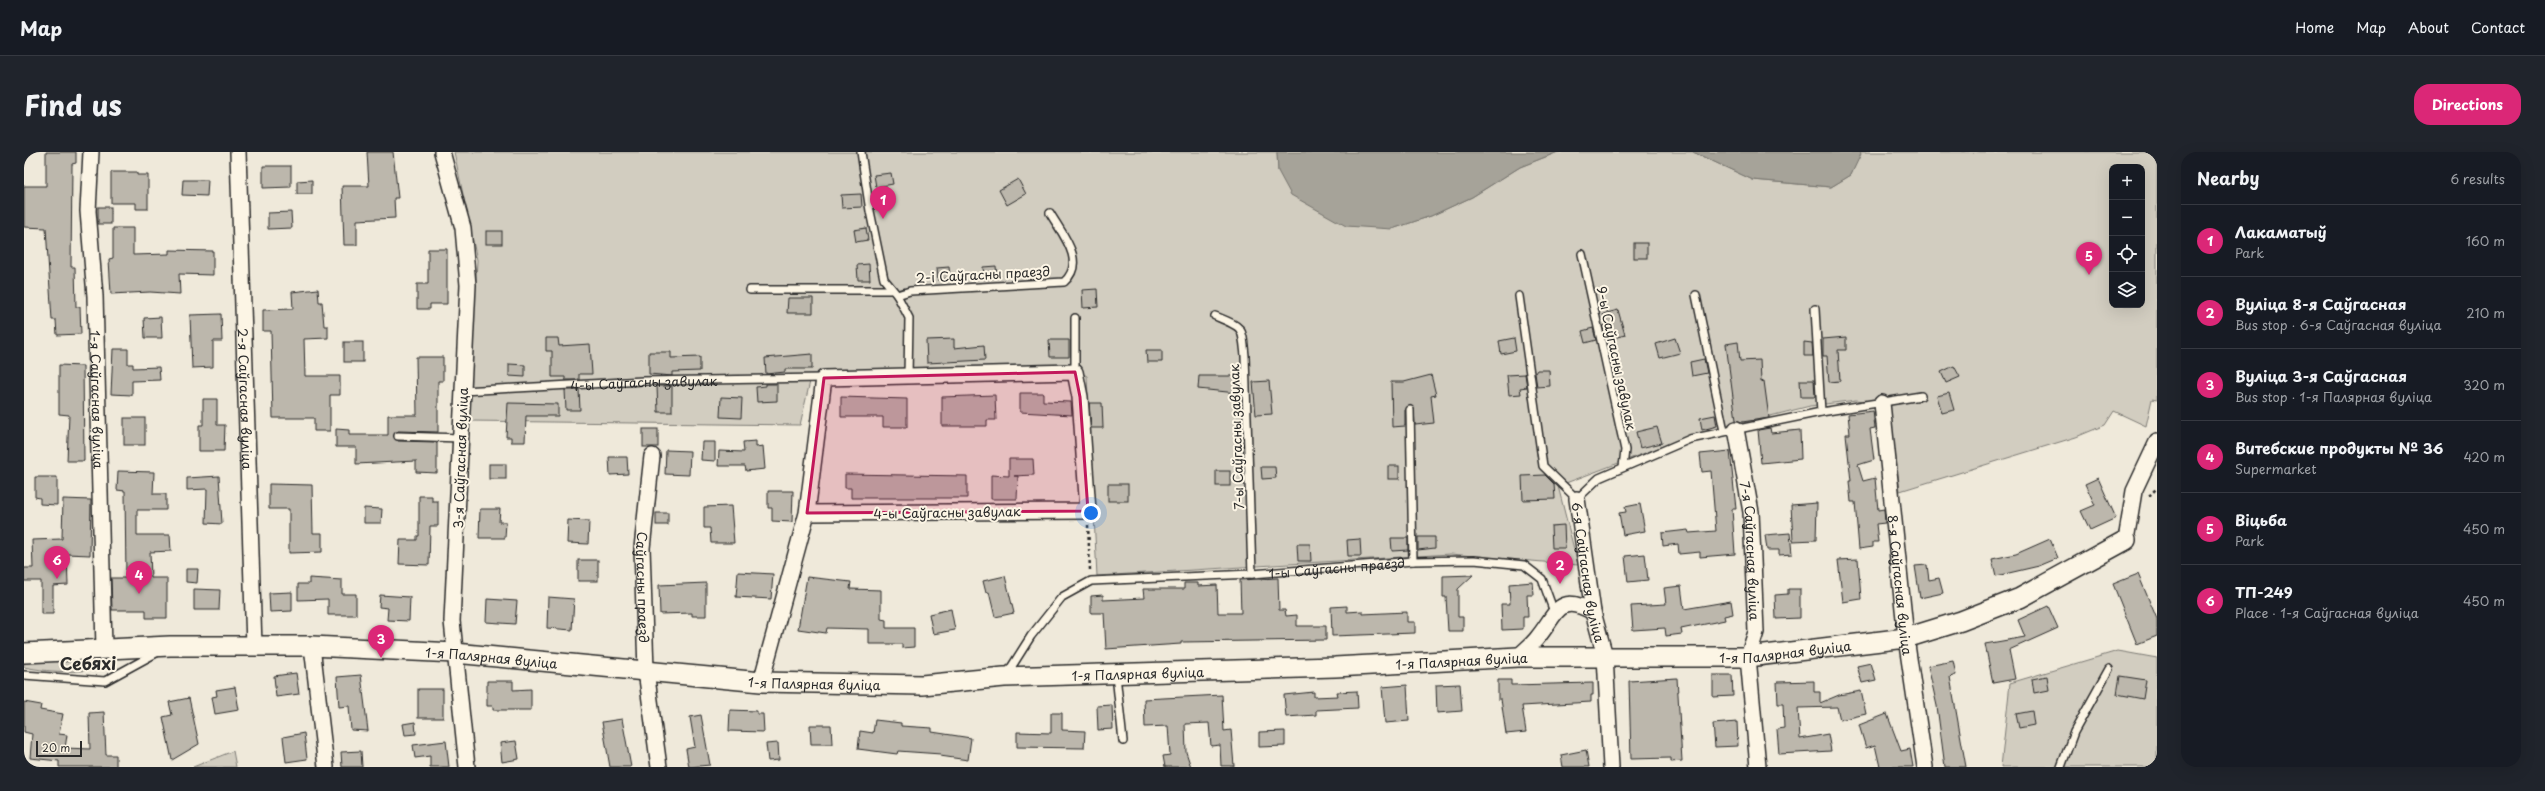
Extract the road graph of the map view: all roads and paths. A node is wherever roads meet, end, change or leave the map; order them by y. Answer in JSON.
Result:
{"nodes":[{"id":1,"x":91,"y":152,"type":"edge"},
{"id":2,"x":238,"y":152,"type":"edge"},
{"id":3,"x":442,"y":152,"type":"edge"},
{"id":4,"x":862,"y":152,"type":"edge"},
{"id":5,"x":1050,"y":213,"type":"dead end"},
{"id":6,"x":1582,"y":254,"type":"dead end"},
{"id":7,"x":750,"y":290,"type":"dead end"},
{"id":8,"x":893,"y":292,"type":"junction"},
{"id":9,"x":1696,"y":295,"type":"dead end"},
{"id":10,"x":1519,"y":296,"type":"dead end"},
{"id":11,"x":1815,"y":309,"type":"dead end"},
{"id":12,"x":1215,"y":316,"type":"dead end"},
{"id":13,"x":1075,"y":318,"type":"dead end"},
{"id":14,"x":1075,"y":372,"type":"junction"},
{"id":15,"x":908,"y":376,"type":"junction"},
{"id":16,"x":824,"y":378,"type":"junction"},
{"id":17,"x":462,"y":391,"type":"junction"},
{"id":18,"x":1921,"y":396,"type":"dead end"},
{"id":19,"x":1882,"y":403,"type":"junction"},
{"id":20,"x":1410,"y":410,"type":"dead end"},
{"id":21,"x":1821,"y":412,"type":"junction"},
{"id":22,"x":1730,"y":430,"type":"junction"},
{"id":23,"x":398,"y":436,"type":"dead end"},
{"id":24,"x":461,"y":438,"type":"junction"},
{"id":25,"x":2157,"y":442,"type":"edge"},
{"id":26,"x":652,"y":456,"type":"dead end"},
{"id":27,"x":1623,"y":468,"type":"junction"},
{"id":28,"x":1577,"y":499,"type":"junction"},
{"id":29,"x":1088,"y":511,"type":"junction"},
{"id":30,"x":807,"y":513,"type":"junction"},
{"id":31,"x":2126,"y":540,"type":"joint"},
{"id":32,"x":1412,"y":561,"type":"junction"},
{"id":33,"x":1252,"y":574,"type":"junction"},
{"id":34,"x":1090,"y":581,"type":"junction"},
{"id":35,"x":1554,"y":612,"type":"junction"},
{"id":36,"x":1593,"y":612,"type":"junction"},
{"id":37,"x":1906,"y":638,"type":"junction"},
{"id":38,"x":170,"y":646,"type":"junction"},
{"id":39,"x":254,"y":646,"type":"junction"},
{"id":40,"x":312,"y":646,"type":"junction"},
{"id":41,"x":104,"y":648,"type":"junction"},
{"id":42,"x":24,"y":652,"type":"edge"},
{"id":43,"x":455,"y":652,"type":"junction"},
{"id":44,"x":1605,"y":656,"type":"junction"},
{"id":45,"x":1518,"y":657,"type":"junction"},
{"id":46,"x":1748,"y":657,"type":"junction"},
{"id":47,"x":2109,"y":669,"type":"dead end"},
{"id":48,"x":646,"y":671,"type":"junction"},
{"id":49,"x":1116,"y":673,"type":"junction"},
{"id":50,"x":24,"y":675,"type":"edge"},
{"id":51,"x":1004,"y":677,"type":"junction"},
{"id":52,"x":761,"y":682,"type":"junction"},
{"id":53,"x":1123,"y":741,"type":"dead end"},
{"id":54,"x":326,"y":767,"type":"edge"},
{"id":55,"x":467,"y":767,"type":"edge"},
{"id":56,"x":659,"y":767,"type":"edge"},
{"id":57,"x":1612,"y":767,"type":"edge"},
{"id":58,"x":1758,"y":767,"type":"edge"},
{"id":59,"x":1925,"y":767,"type":"edge"},
{"id":60,"x":2061,"y":767,"type":"edge"}],
"edges":[{"from":1,"to":41,"type":"street","name":"1-я Саўгасная вуліца"},
{"from":2,"to":39,"type":"street","name":"2-я Саўгасная вуліца"},
{"from":3,"to":17,"type":"street","name":"3-я Саўгасная вуліца"},
{"from":4,"to":8,"type":"lane"},
{"from":5,"to":8,"type":"lane","name":"2-і Саўгасны праезд"},
{"from":6,"to":27,"type":"lane","name":"9-ы Саўгасны завулак"},
{"from":7,"to":8,"type":"lane","name":"2-і Саўгасны праезд"},
{"from":8,"to":15,"type":"lane"},
{"from":9,"to":22,"type":"lane","name":"7-я Саўгасная вуліца"},
{"from":10,"to":28,"type":"lane","name":"6-я Саўгасная вуліца"},
{"from":11,"to":21,"type":"lane"},
{"from":12,"to":33,"type":"lane","name":"7-ы Саўгасны завулак"},
{"from":13,"to":14,"type":"lane"},
{"from":14,"to":15,"type":"street","name":"4-ы Саўгасны завулак"},
{"from":14,"to":29,"type":"street"},
{"from":15,"to":16,"type":"street","name":"4-ы Саўгасны завулак"},
{"from":16,"to":17,"type":"lane","name":"4-ы Саўгасны завулак"},
{"from":16,"to":30,"type":"street"},
{"from":17,"to":24,"type":"street","name":"3-я Саўгасная вуліца"},
{"from":18,"to":19,"type":"lane"},
{"from":19,"to":21,"type":"lane"},
{"from":19,"to":37,"type":"street","name":"8-я Саўгасная вуліца"},
{"from":20,"to":32,"type":"lane"},
{"from":21,"to":22,"type":"lane"},
{"from":22,"to":27,"type":"lane"},
{"from":22,"to":46,"type":"street","name":"7-я Саўгасная вуліца"},
{"from":23,"to":24,"type":"lane"},
{"from":24,"to":43,"type":"street","name":"3-я Саўгасная вуліца"},
{"from":25,"to":31,"type":"street","name":"1-я Палярная вуліца"},
{"from":26,"to":48,"type":"street","name":"Саўгасны праезд"},
{"from":27,"to":28,"type":"lane"},
{"from":28,"to":36,"type":"street","name":"6-я Саўгасная вуліца"},
{"from":29,"to":30,"type":"street","name":"4-ы Саўгасны завулак"},
{"from":29,"to":34,"type":"path"},
{"from":30,"to":52,"type":"street"},
{"from":31,"to":37,"type":"street","name":"1-я Палярная вуліца"},
{"from":32,"to":33,"type":"lane","name":"1-ы Саўгасны праезд"},
{"from":32,"to":35,"type":"lane","name":"1-ы Саўгасны праезд"},
{"from":33,"to":34,"type":"lane","name":"1-ы Саўгасны праезд"},
{"from":34,"to":51,"type":"lane","name":"1-ы Саўгасны праезд"},
{"from":35,"to":36,"type":"street"},
{"from":35,"to":45,"type":"street"},
{"from":36,"to":44,"type":"street","name":"6-я Саўгасная вуліца"},
{"from":37,"to":46,"type":"street","name":"1-я Палярная вуліца"},
{"from":37,"to":59,"type":"street","name":"8-я Саўгасная вуліца"},
{"from":38,"to":39,"type":"street","name":"1-я Палярная вуліца"},
{"from":38,"to":41,"type":"street","name":"1-я Палярная вуліца"},
{"from":38,"to":50,"type":"lane"},
{"from":39,"to":40,"type":"street","name":"1-я Палярная вуліца"},
{"from":40,"to":43,"type":"street","name":"1-я Палярная вуліца"},
{"from":40,"to":54,"type":"street"},
{"from":41,"to":42,"type":"street","name":"1-я Палярная вуліца"},
{"from":43,"to":48,"type":"street","name":"1-я Палярная вуліца"},
{"from":43,"to":55,"type":"street","name":"3-я Саўгасная вуліца"},
{"from":44,"to":45,"type":"street","name":"1-я Палярная вуліца"},
{"from":44,"to":46,"type":"street","name":"1-я Палярная вуліца"},
{"from":44,"to":57,"type":"street","name":"6-я Саўгасная вуліца"},
{"from":45,"to":49,"type":"street","name":"1-я Палярная вуліца"},
{"from":46,"to":58,"type":"street","name":"7-я Саўгасная вуліца"},
{"from":47,"to":60,"type":"lane"},
{"from":48,"to":52,"type":"street","name":"1-я Палярная вуліца"},
{"from":48,"to":56,"type":"street","name":"Саўгасны праезд"},
{"from":49,"to":51,"type":"street","name":"1-я Палярная вуліца"},
{"from":49,"to":53,"type":"lane"},
{"from":51,"to":52,"type":"street","name":"1-я Палярная вуліца"}]}
